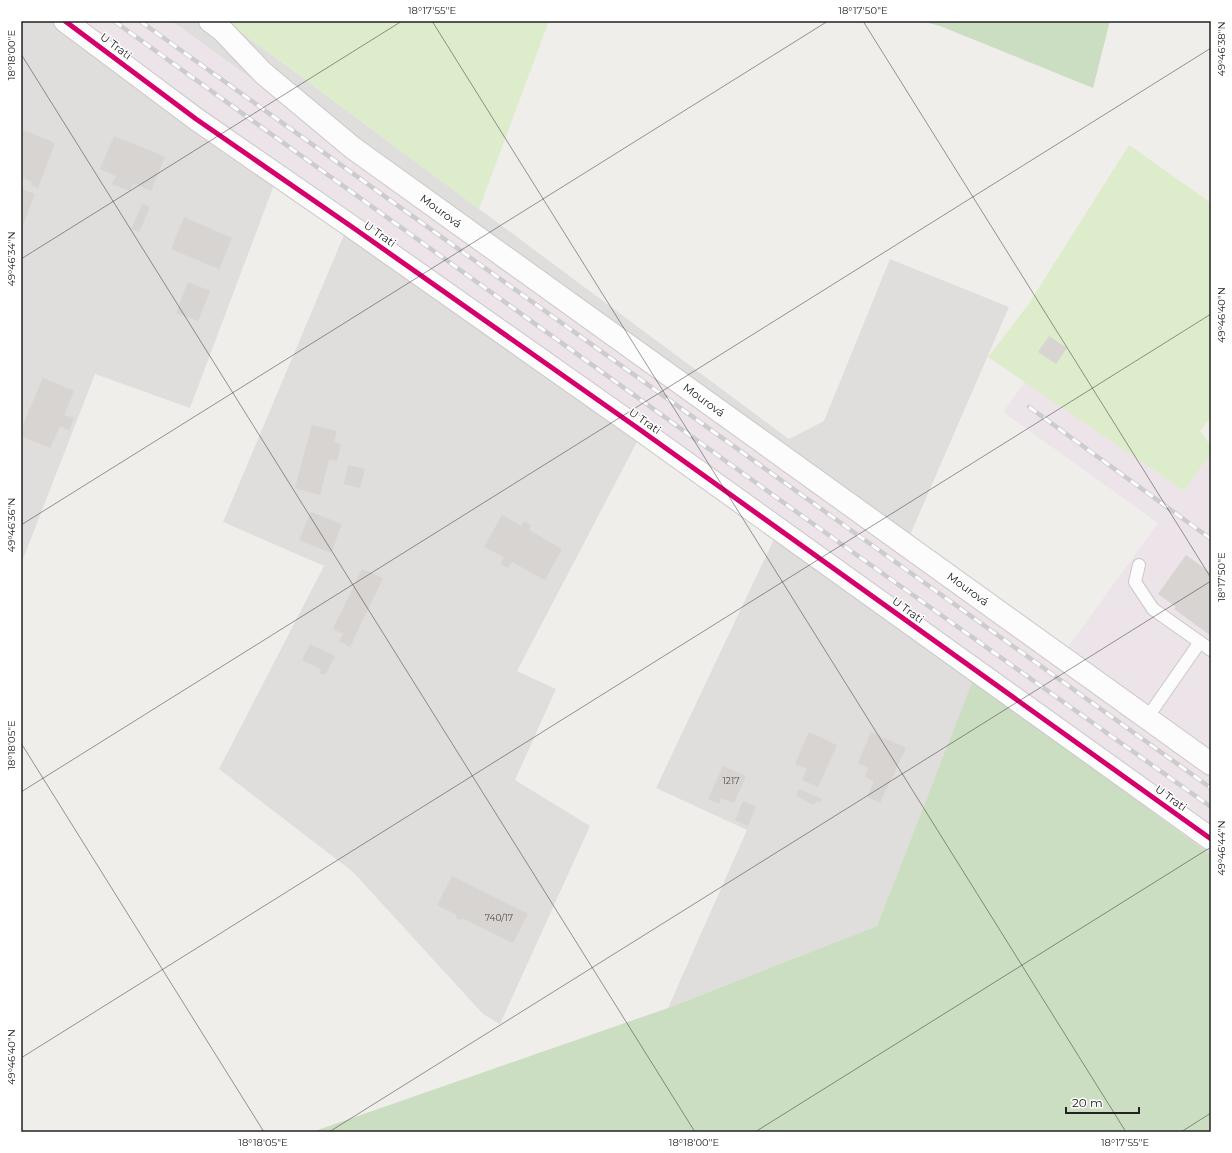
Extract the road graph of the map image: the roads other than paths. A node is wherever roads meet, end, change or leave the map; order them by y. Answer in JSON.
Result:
{"nodes":[{"id":1,"x":65,"y":21,"type":"edge"},
{"id":2,"x":210,"y":21,"type":"edge"},
{"id":3,"x":1139,"y":565,"type":"dead end"},
{"id":4,"x":1200,"y":642,"type":"junction"},
{"id":5,"x":1211,"y":650,"type":"edge"},
{"id":6,"x":1147,"y":718,"type":"junction"},
{"id":7,"x":1211,"y":764,"type":"edge"},
{"id":8,"x":1211,"y":839,"type":"edge"}],
"edges":[{"from":1,"to":8,"type":"street","name":"U Trati"},
{"from":2,"to":6,"type":"street","name":"Mourová"},
{"from":3,"to":4,"type":"lane"},
{"from":4,"to":5,"type":"lane"},
{"from":4,"to":6,"type":"lane"},
{"from":6,"to":7,"type":"street","name":"Mourová"}]}
